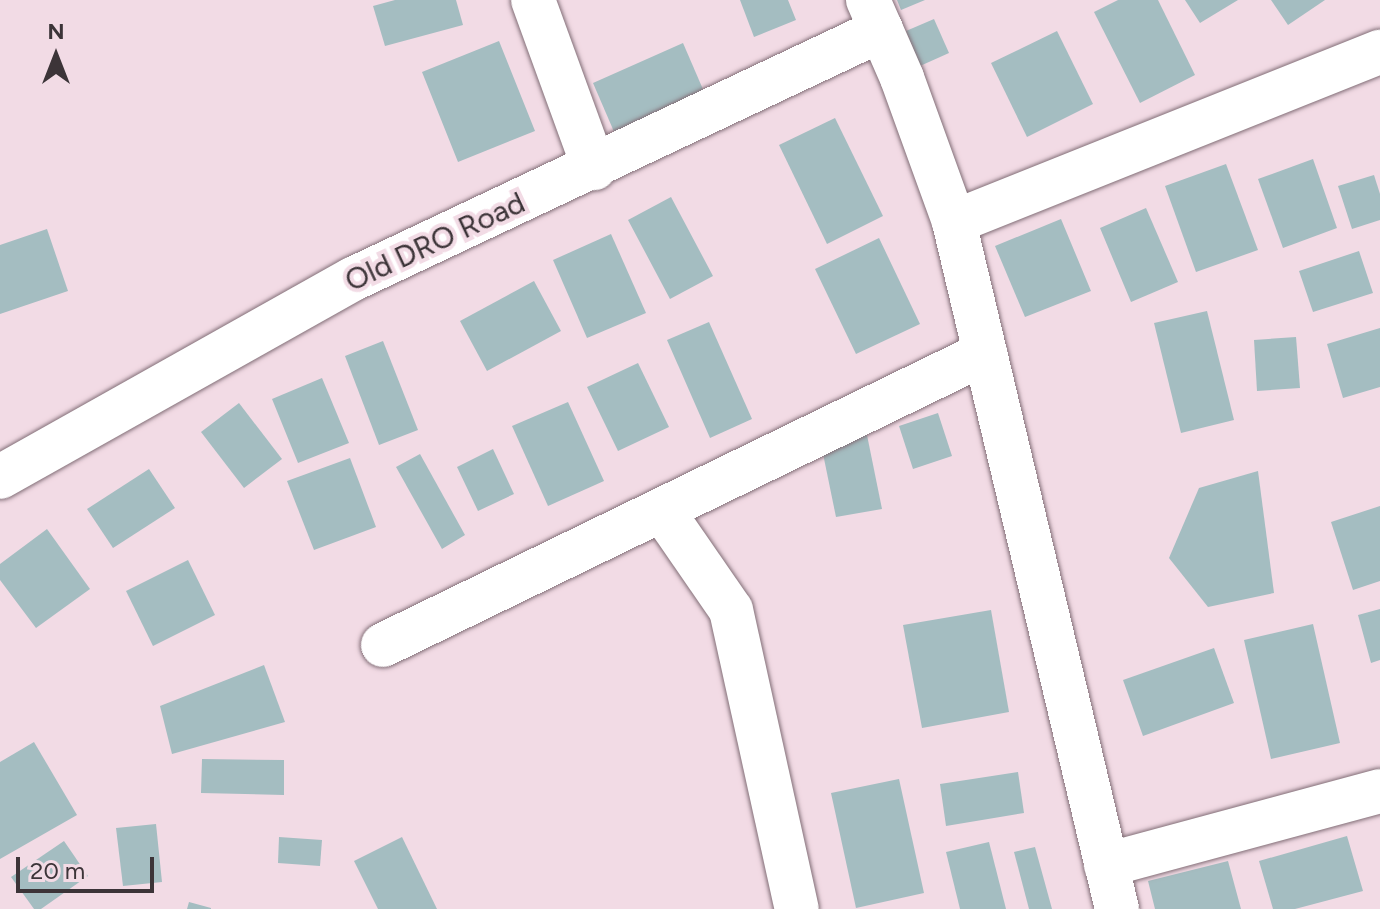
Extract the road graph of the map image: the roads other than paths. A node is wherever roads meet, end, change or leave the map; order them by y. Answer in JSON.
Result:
{"nodes":[{"id":1,"x":533,"y":0,"type":"edge"},
{"id":2,"x":875,"y":15,"type":"edge"},
{"id":3,"x":1380,"y":52,"type":"edge"},
{"id":4,"x":594,"y":168,"type":"junction"},
{"id":5,"x":954,"y":222,"type":"junction"},
{"id":6,"x":985,"y":353,"type":"junction"},
{"id":7,"x":0,"y":477,"type":"edge"},
{"id":8,"x":662,"y":510,"type":"junction"},
{"id":9,"x":383,"y":645,"type":"dead end"},
{"id":10,"x":1380,"y":791,"type":"edge"},
{"id":11,"x":1106,"y":865,"type":"junction"},
{"id":12,"x":797,"y":909,"type":"edge"},
{"id":13,"x":1117,"y":909,"type":"edge"}],
"edges":[{"from":1,"to":4,"type":"street"},
{"from":2,"to":4,"type":"street","name":"Old DRO Road"},
{"from":2,"to":5,"type":"street","name":"Old DRO Road"},
{"from":3,"to":5,"type":"street"},
{"from":4,"to":7,"type":"street","name":"Old DRO Road"},
{"from":5,"to":6,"type":"street","name":"Old DRO Road"},
{"from":6,"to":8,"type":"street"},
{"from":6,"to":11,"type":"street","name":"Old DRO Road"},
{"from":8,"to":9,"type":"street"},
{"from":8,"to":12,"type":"street"},
{"from":10,"to":11,"type":"street"},
{"from":11,"to":13,"type":"street","name":"Old DRO Road"}]}
